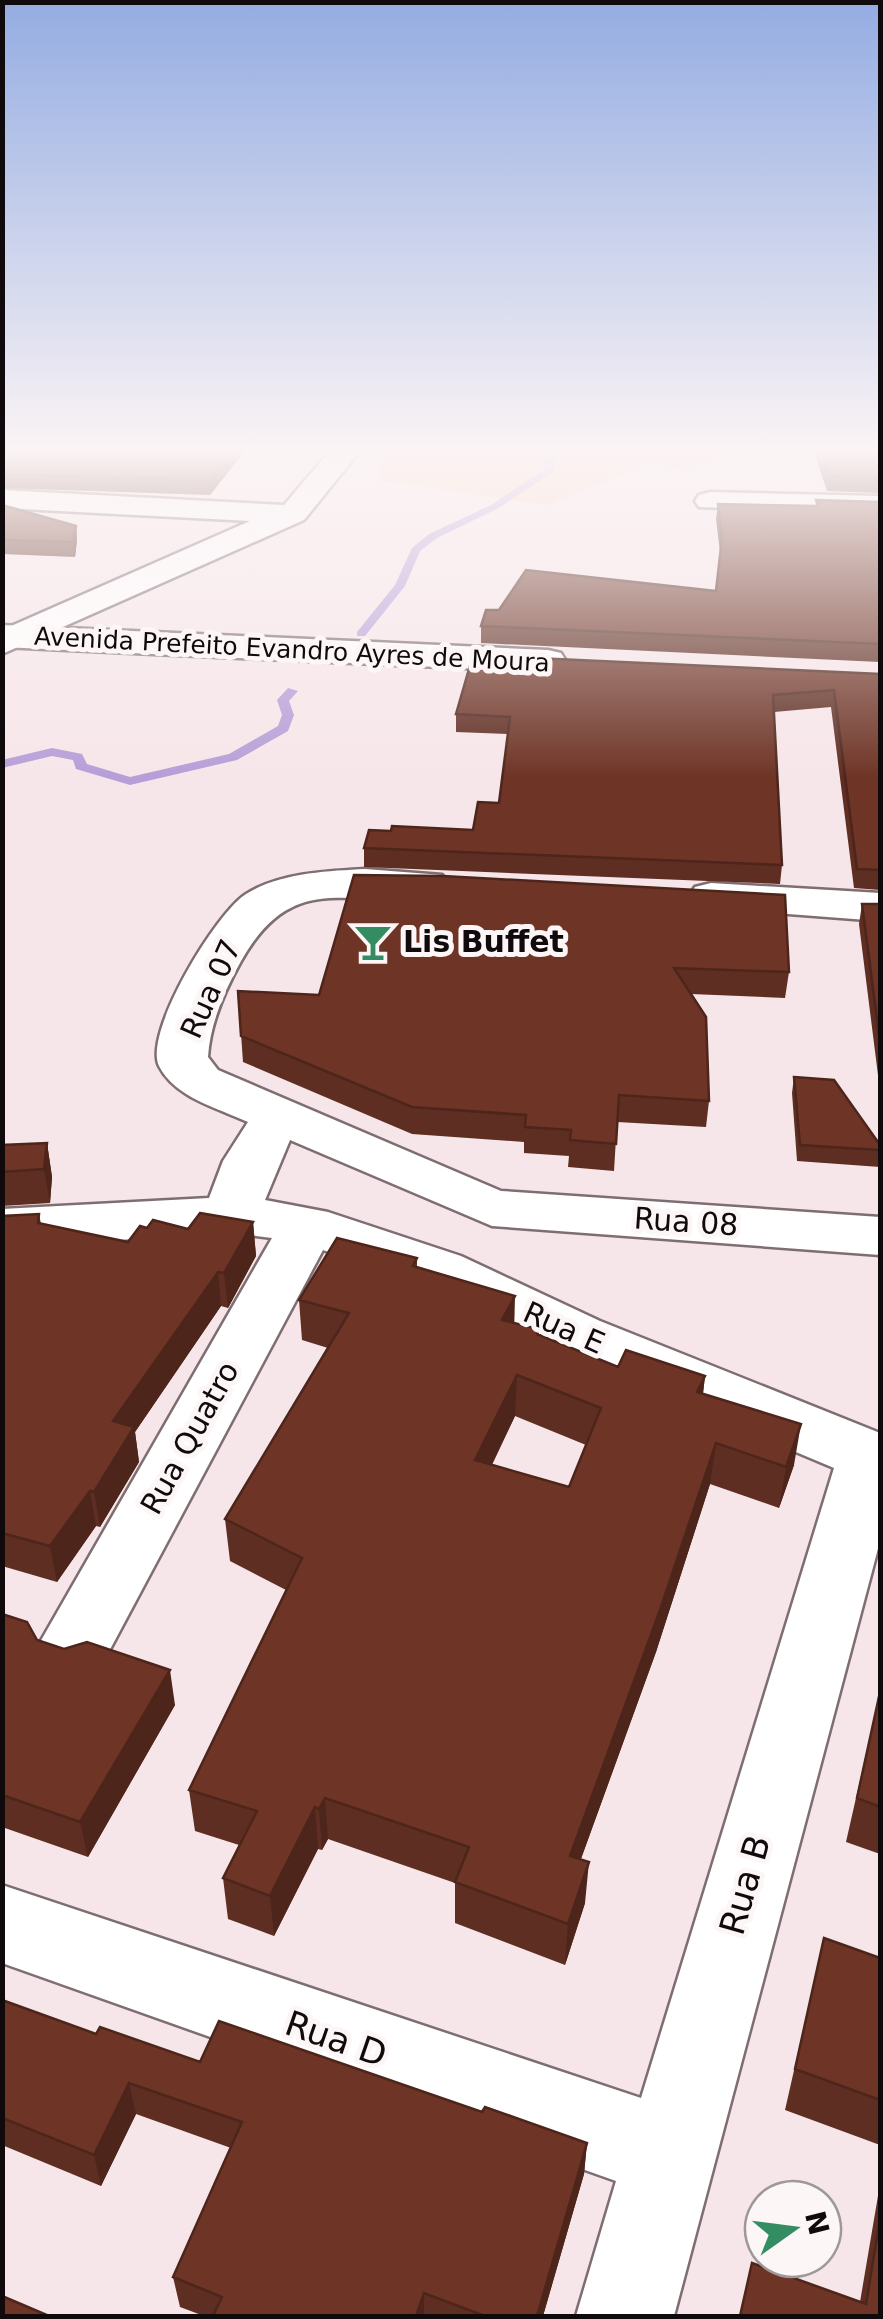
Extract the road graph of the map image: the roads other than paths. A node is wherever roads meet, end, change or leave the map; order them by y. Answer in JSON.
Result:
{"nodes":[{"id":1,"x":189,"y":560,"type":"edge"},
{"id":2,"x":5,"y":644,"type":"edge"},
{"id":3,"x":586,"y":675,"type":"edge"},
{"id":4,"x":459,"y":886,"type":"edge"},
{"id":5,"x":670,"y":895,"type":"edge"},
{"id":6,"x":880,"y":906,"type":"edge"},
{"id":7,"x":282,"y":1114,"type":"junction"},
{"id":8,"x":492,"y":1208,"type":"junction"},
{"id":9,"x":234,"y":1215,"type":"junction"},
{"id":10,"x":308,"y":1225,"type":"junction"},
{"id":11,"x":2,"y":1228,"type":"edge"},
{"id":12,"x":880,"y":1236,"type":"edge"},
{"id":13,"x":440,"y":1270,"type":"junction"},
{"id":14,"x":876,"y":1458,"type":"edge"},
{"id":15,"x":72,"y":1651,"type":"edge"},
{"id":16,"x":14,"y":1939,"type":"edge"},
{"id":17,"x":669,"y":2154,"type":"junction"},
{"id":18,"x":625,"y":2316,"type":"edge"}],
"edges":[{"from":1,"to":2,"type":"street"},
{"from":2,"to":3,"type":"street","name":"Avenida Prefeito Evandro Ayres de Moura"},
{"from":4,"to":7,"type":"street","name":"Rua 07"},
{"from":5,"to":6,"type":"street"},
{"from":7,"to":8,"type":"street","name":"Rua 07"},
{"from":7,"to":9,"type":"street"},
{"from":8,"to":12,"type":"street","name":"Rua 08"},
{"from":8,"to":13,"type":"street"},
{"from":9,"to":10,"type":"street","name":"Rua E"},
{"from":9,"to":11,"type":"street","name":"Rua E"},
{"from":10,"to":13,"type":"street","name":"Rua E"},
{"from":10,"to":15,"type":"street","name":"Rua Quatro"},
{"from":13,"to":14,"type":"street","name":"Rua E"},
{"from":14,"to":17,"type":"street","name":"Rua B"},
{"from":16,"to":17,"type":"street","name":"Rua D"},
{"from":17,"to":18,"type":"street","name":"Rua B"}]}
